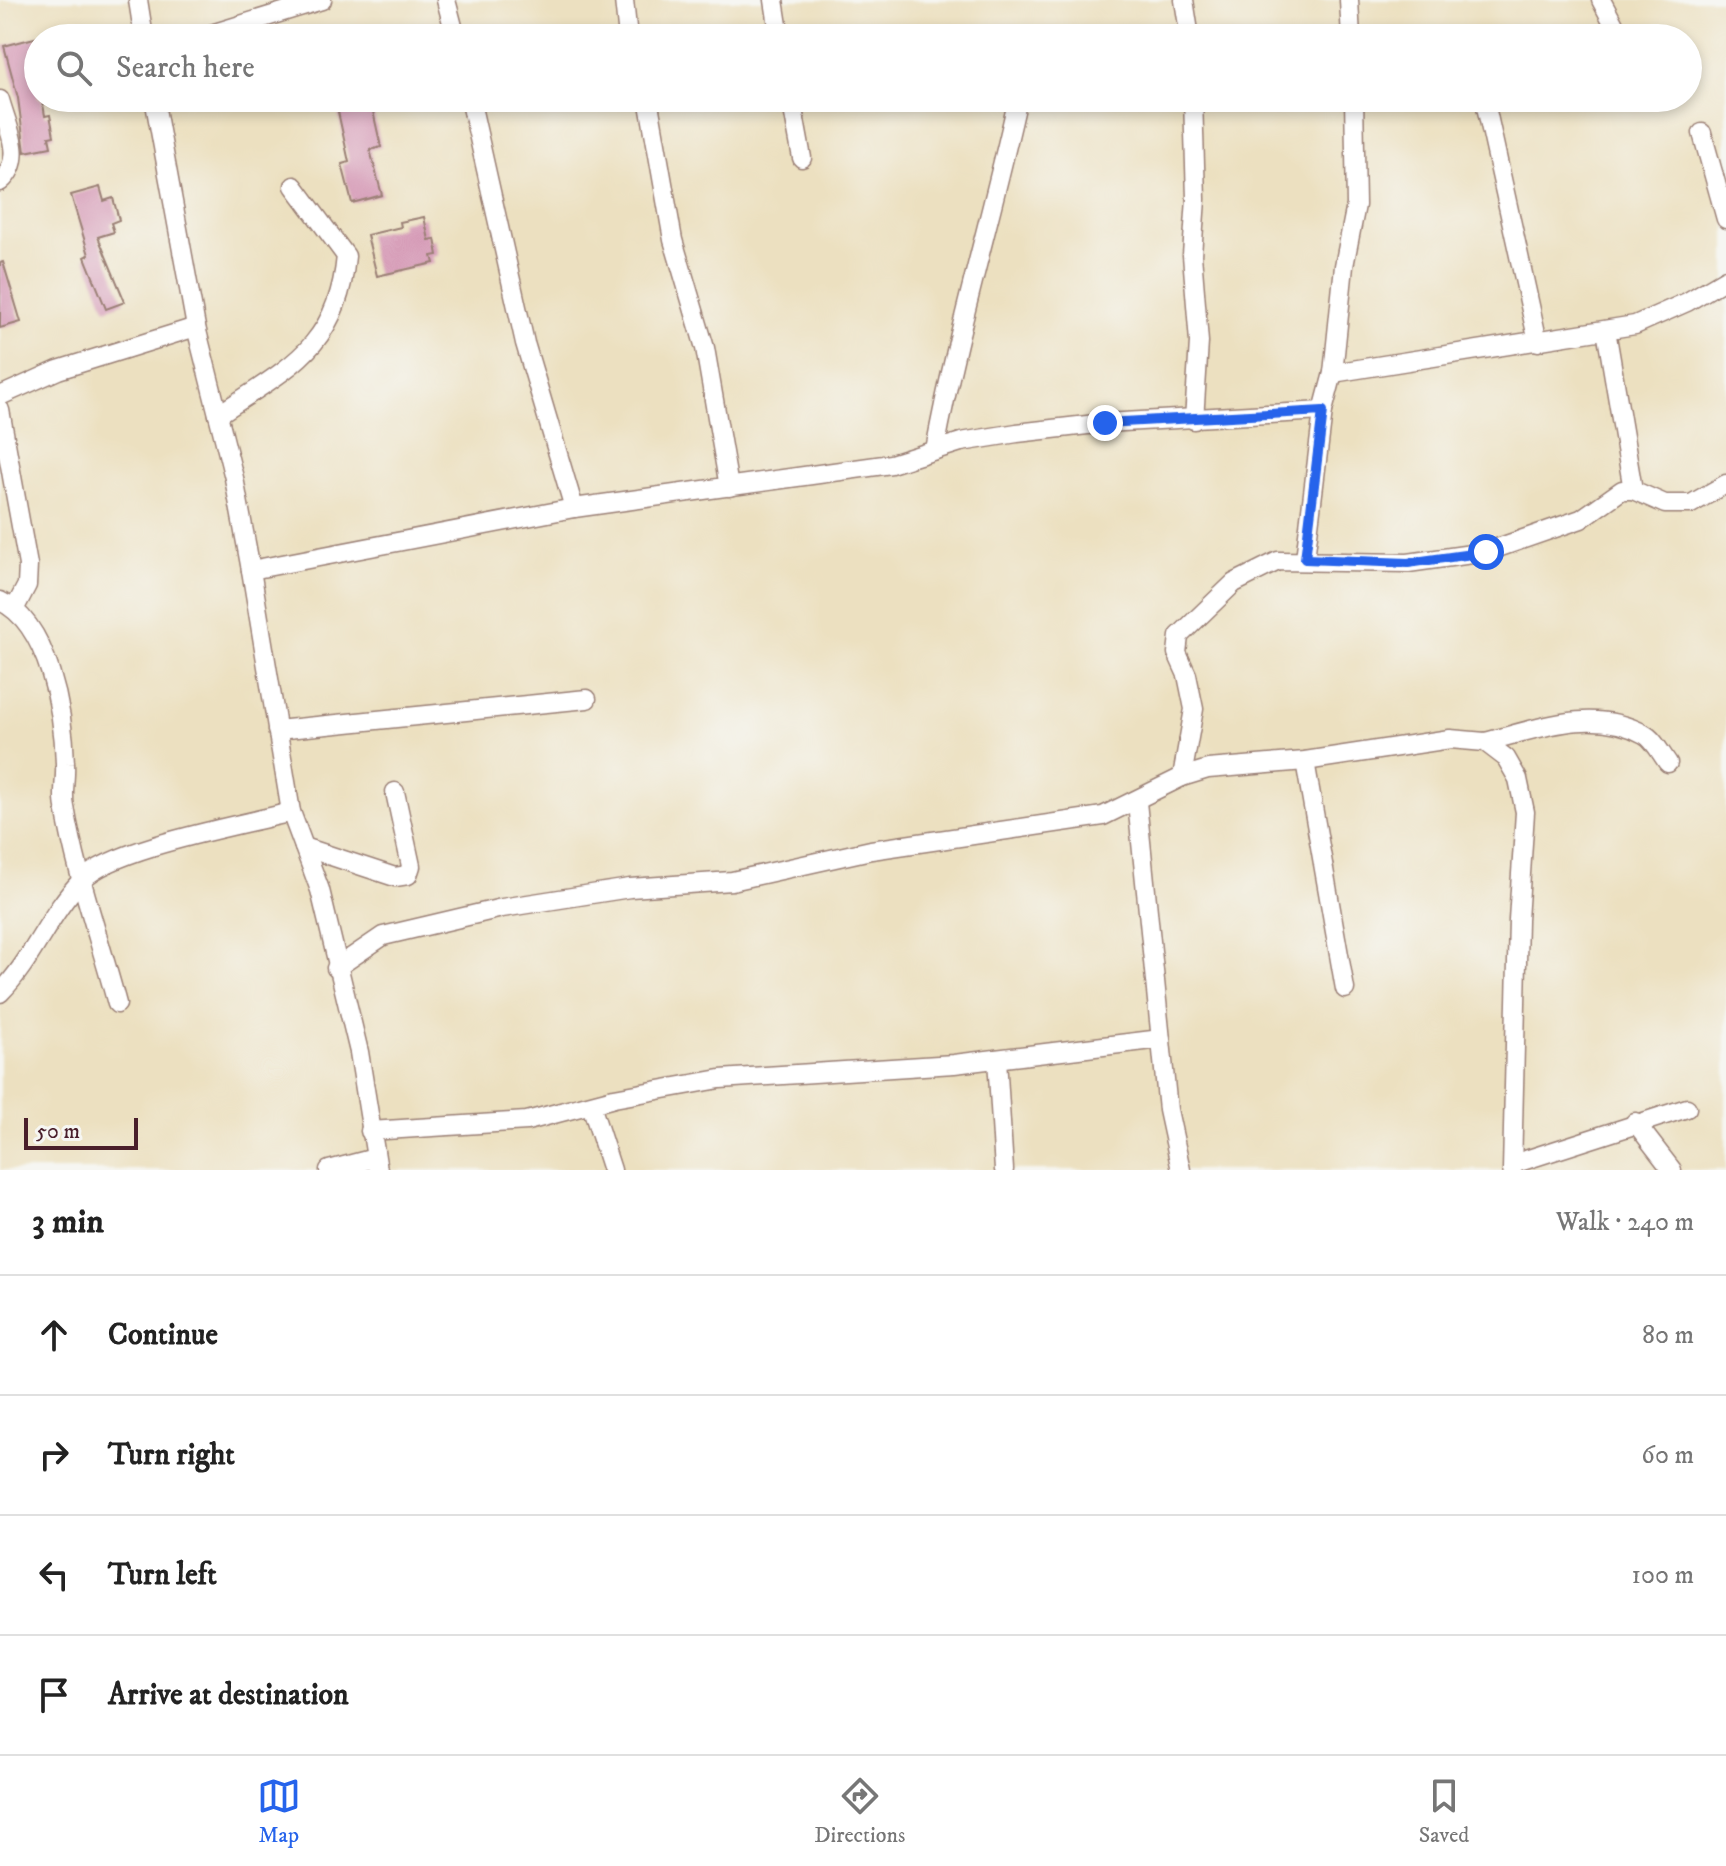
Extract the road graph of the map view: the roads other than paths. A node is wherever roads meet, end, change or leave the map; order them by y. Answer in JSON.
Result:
{"nodes":[{"id":1,"x":138,"y":0,"type":"edge"},
{"id":2,"x":322,"y":0,"type":"edge"},
{"id":3,"x":446,"y":0,"type":"edge"},
{"id":4,"x":624,"y":0,"type":"edge"},
{"id":5,"x":774,"y":0,"type":"edge"},
{"id":6,"x":1184,"y":0,"type":"edge"},
{"id":7,"x":1349,"y":0,"type":"edge"},
{"id":8,"x":1601,"y":0,"type":"edge"},
{"id":9,"x":142,"y":24,"type":"edge"},
{"id":10,"x":244,"y":24,"type":"edge"},
{"id":11,"x":452,"y":24,"type":"edge"},
{"id":12,"x":627,"y":24,"type":"edge"},
{"id":13,"x":778,"y":24,"type":"edge"},
{"id":14,"x":1188,"y":24,"type":"edge"},
{"id":15,"x":1350,"y":24,"type":"edge"},
{"id":16,"x":1614,"y":24,"type":"edge"},
{"id":17,"x":0,"y":100,"type":"edge"},
{"id":18,"x":157,"y":112,"type":"edge"},
{"id":19,"x":473,"y":112,"type":"edge"},
{"id":20,"x":650,"y":112,"type":"edge"},
{"id":21,"x":794,"y":112,"type":"edge"},
{"id":22,"x":1015,"y":112,"type":"edge"},
{"id":23,"x":1193,"y":112,"type":"edge"},
{"id":24,"x":1354,"y":112,"type":"edge"},
{"id":25,"x":1487,"y":112,"type":"edge"},
{"id":26,"x":1702,"y":133,"type":"dead end"},
{"id":27,"x":802,"y":158,"type":"dead end"},
{"id":28,"x":0,"y":182,"type":"edge"},
{"id":29,"x":294,"y":186,"type":"dead end"},
{"id":30,"x":1726,"y":219,"type":"edge"},
{"id":31,"x":1726,"y":279,"type":"edge"},
{"id":32,"x":196,"y":327,"type":"junction"},
{"id":33,"x":1606,"y":330,"type":"junction"},
{"id":34,"x":1538,"y":342,"type":"junction"},
{"id":35,"x":1333,"y":373,"type":"junction"},
{"id":36,"x":0,"y":396,"type":"edge"},
{"id":37,"x":0,"y":410,"type":"edge"},
{"id":38,"x":1323,"y":411,"type":"junction"},
{"id":39,"x":218,"y":415,"type":"junction"},
{"id":40,"x":1194,"y":420,"type":"junction"},
{"id":41,"x":935,"y":450,"type":"junction"},
{"id":42,"x":1726,"y":484,"type":"edge"},
{"id":43,"x":729,"y":487,"type":"junction"},
{"id":44,"x":1633,"y":490,"type":"junction"},
{"id":45,"x":574,"y":508,"type":"junction"},
{"id":46,"x":1305,"y":559,"type":"junction"},
{"id":47,"x":251,"y":570,"type":"junction"},
{"id":48,"x":8,"y":604,"type":"edge"},
{"id":49,"x":587,"y":699,"type":"dead end"},
{"id":50,"x":277,"y":730,"type":"junction"},
{"id":51,"x":1485,"y":742,"type":"junction"},
{"id":52,"x":1305,"y":761,"type":"junction"},
{"id":53,"x":1668,"y":763,"type":"dead end"},
{"id":54,"x":1182,"y":777,"type":"junction"},
{"id":55,"x":395,"y":792,"type":"dead end"},
{"id":56,"x":1137,"y":802,"type":"junction"},
{"id":57,"x":291,"y":812,"type":"junction"},
{"id":58,"x":304,"y":847,"type":"junction"},
{"id":59,"x":83,"y":878,"type":"junction"},
{"id":60,"x":336,"y":968,"type":"junction"},
{"id":61,"x":1345,"y":989,"type":"dead end"},
{"id":62,"x":0,"y":993,"type":"edge"},
{"id":63,"x":117,"y":1004,"type":"dead end"},
{"id":64,"x":1161,"y":1039,"type":"junction"},
{"id":65,"x":997,"y":1059,"type":"junction"},
{"id":66,"x":591,"y":1105,"type":"junction"},
{"id":67,"x":1687,"y":1108,"type":"dead end"},
{"id":68,"x":1635,"y":1122,"type":"junction"},
{"id":69,"x":370,"y":1131,"type":"junction"},
{"id":70,"x":376,"y":1164,"type":"edge"},
{"id":71,"x":1512,"y":1167,"type":"edge"},
{"id":72,"x":329,"y":1170,"type":"edge"},
{"id":73,"x":612,"y":1170,"type":"edge"},
{"id":74,"x":1004,"y":1170,"type":"edge"},
{"id":75,"x":1181,"y":1170,"type":"edge"},
{"id":76,"x":1672,"y":1170,"type":"edge"}],
"edges":[{"from":1,"to":9,"type":"street"},
{"from":2,"to":10,"type":"street"},
{"from":3,"to":11,"type":"street"},
{"from":4,"to":12,"type":"street"},
{"from":5,"to":13,"type":"street"},
{"from":6,"to":14,"type":"street"},
{"from":7,"to":15,"type":"street"},
{"from":8,"to":16,"type":"street"},
{"from":17,"to":28,"type":"street"},
{"from":18,"to":32,"type":"street"},
{"from":19,"to":45,"type":"street"},
{"from":20,"to":43,"type":"street"},
{"from":21,"to":27,"type":"street"},
{"from":22,"to":41,"type":"street"},
{"from":23,"to":40,"type":"street"},
{"from":24,"to":35,"type":"street"},
{"from":25,"to":34,"type":"street"},
{"from":26,"to":30,"type":"street"},
{"from":29,"to":39,"type":"street"},
{"from":31,"to":33,"type":"street"},
{"from":32,"to":36,"type":"street"},
{"from":32,"to":39,"type":"street"},
{"from":33,"to":34,"type":"street"},
{"from":33,"to":44,"type":"street"},
{"from":34,"to":35,"type":"street"},
{"from":35,"to":38,"type":"street"},
{"from":37,"to":48,"type":"street"},
{"from":38,"to":40,"type":"street"},
{"from":38,"to":46,"type":"street"},
{"from":39,"to":47,"type":"street"},
{"from":40,"to":41,"type":"street"},
{"from":41,"to":43,"type":"street"},
{"from":42,"to":44,"type":"street"},
{"from":43,"to":45,"type":"street"},
{"from":44,"to":46,"type":"street"},
{"from":45,"to":47,"type":"street"},
{"from":46,"to":54,"type":"street"},
{"from":47,"to":50,"type":"street"},
{"from":48,"to":59,"type":"street"},
{"from":49,"to":50,"type":"street"},
{"from":50,"to":57,"type":"street"},
{"from":51,"to":52,"type":"street"},
{"from":51,"to":53,"type":"street"},
{"from":51,"to":71,"type":"street"},
{"from":52,"to":54,"type":"street"},
{"from":52,"to":61,"type":"street"},
{"from":54,"to":56,"type":"street"},
{"from":55,"to":58,"type":"street"},
{"from":56,"to":60,"type":"street"},
{"from":56,"to":64,"type":"street"},
{"from":57,"to":58,"type":"street"},
{"from":57,"to":59,"type":"street"},
{"from":58,"to":60,"type":"street"},
{"from":59,"to":62,"type":"street"},
{"from":59,"to":63,"type":"street"},
{"from":60,"to":69,"type":"street"},
{"from":64,"to":65,"type":"street"},
{"from":64,"to":75,"type":"street"},
{"from":65,"to":66,"type":"street"},
{"from":65,"to":74,"type":"street"},
{"from":66,"to":69,"type":"street"},
{"from":66,"to":73,"type":"street"},
{"from":67,"to":68,"type":"street"},
{"from":68,"to":71,"type":"street"},
{"from":68,"to":76,"type":"street"},
{"from":69,"to":70,"type":"street"},
{"from":70,"to":72,"type":"street"}]}
